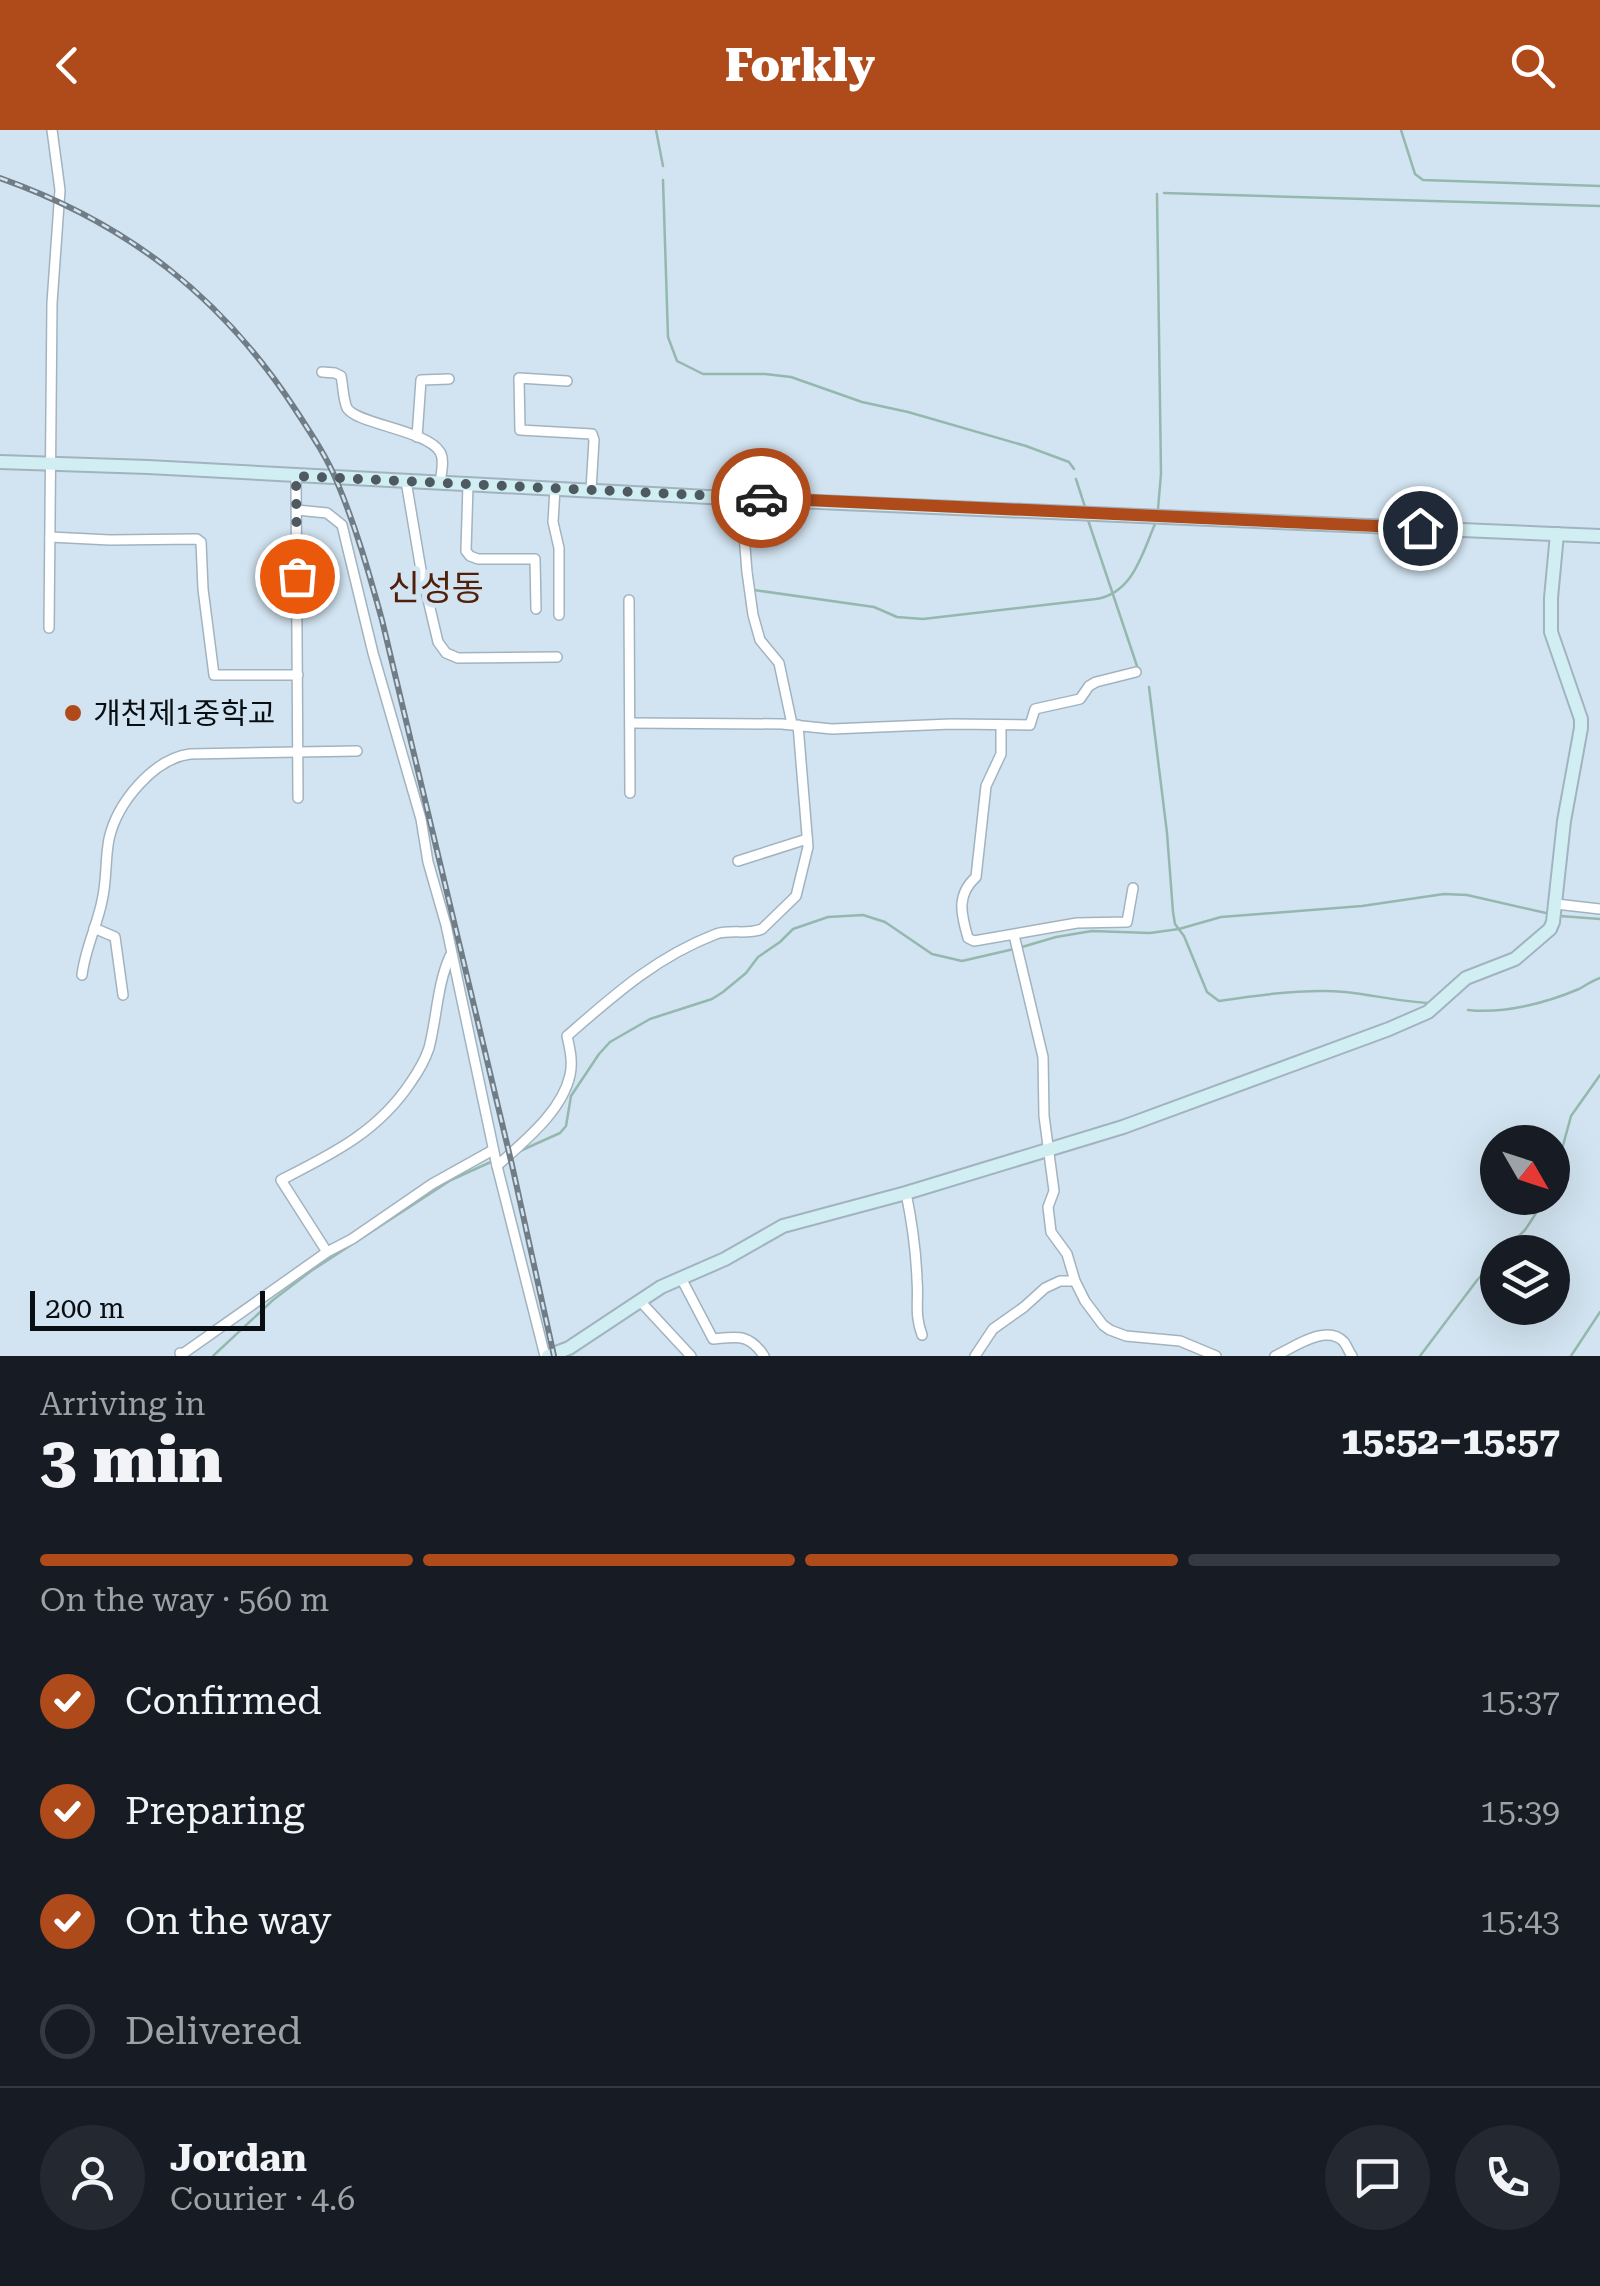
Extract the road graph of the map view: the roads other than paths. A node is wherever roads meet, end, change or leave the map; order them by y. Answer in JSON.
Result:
{"nodes":[{"id":1,"x":52,"y":130,"type":"edge"},
{"id":2,"x":322,"y":372,"type":"dead end"},
{"id":3,"x":448,"y":378,"type":"dead end"},
{"id":4,"x":567,"y":381,"type":"dead end"},
{"id":5,"x":416,"y":437,"type":"junction"},
{"id":6,"x":0,"y":462,"type":"edge"},
{"id":7,"x":50,"y":464,"type":"junction"},
{"id":8,"x":296,"y":476,"type":"junction"},
{"id":9,"x":406,"y":482,"type":"junction"},
{"id":10,"x":440,"y":483,"type":"junction"},
{"id":11,"x":468,"y":485,"type":"junction"},
{"id":12,"x":556,"y":489,"type":"junction"},
{"id":13,"x":591,"y":490,"type":"junction"},
{"id":14,"x":741,"y":498,"type":"junction"},
{"id":15,"x":296,"y":510,"type":"junction"},
{"id":16,"x":1557,"y":534,"type":"junction"},
{"id":17,"x":1600,"y":536,"type":"edge"},
{"id":18,"x":50,"y":537,"type":"junction"},
{"id":19,"x":629,"y":600,"type":"dead end"},
{"id":20,"x":536,"y":609,"type":"dead end"},
{"id":21,"x":558,"y":615,"type":"dead end"},
{"id":22,"x":49,"y":628,"type":"dead end"},
{"id":23,"x":556,"y":657,"type":"dead end"},
{"id":24,"x":1136,"y":672,"type":"dead end"},
{"id":25,"x":298,"y":675,"type":"junction"},
{"id":26,"x":631,"y":723,"type":"junction"},
{"id":27,"x":795,"y":724,"type":"junction"},
{"id":28,"x":1001,"y":726,"type":"junction"},
{"id":29,"x":298,"y":752,"type":"junction"},
{"id":30,"x":358,"y":752,"type":"dead end"},
{"id":31,"x":630,"y":793,"type":"dead end"},
{"id":32,"x":298,"y":798,"type":"dead end"},
{"id":33,"x":807,"y":839,"type":"junction"},
{"id":34,"x":738,"y":861,"type":"dead end"},
{"id":35,"x":1133,"y":888,"type":"dead end"},
{"id":36,"x":1556,"y":904,"type":"junction"},
{"id":37,"x":1600,"y":909,"type":"edge"},
{"id":38,"x":94,"y":928,"type":"junction"},
{"id":39,"x":1014,"y":936,"type":"junction"},
{"id":40,"x":452,"y":954,"type":"junction"},
{"id":41,"x":82,"y":975,"type":"dead end"},
{"id":42,"x":122,"y":995,"type":"dead end"},
{"id":43,"x":1050,"y":1149,"type":"junction"},
{"id":44,"x":494,"y":1150,"type":"junction"},
{"id":45,"x":497,"y":1166,"type":"junction"},
{"id":46,"x":906,"y":1193,"type":"junction"},
{"id":47,"x":326,"y":1252,"type":"junction"},
{"id":48,"x":680,"y":1278,"type":"junction"},
{"id":49,"x":1075,"y":1281,"type":"junction"},
{"id":50,"x":640,"y":1300,"type":"junction"},
{"id":51,"x":922,"y":1335,"type":"dead end"},
{"id":52,"x":567,"y":1352,"type":"edge"},
{"id":53,"x":180,"y":1353,"type":"dead end"},
{"id":54,"x":546,"y":1356,"type":"edge"},
{"id":55,"x":691,"y":1356,"type":"edge"},
{"id":56,"x":764,"y":1356,"type":"edge"},
{"id":57,"x":975,"y":1356,"type":"edge"},
{"id":58,"x":1216,"y":1356,"type":"edge"},
{"id":59,"x":1276,"y":1356,"type":"edge"},
{"id":60,"x":1352,"y":1356,"type":"edge"}],
"edges":[{"from":1,"to":7,"type":"street"},
{"from":2,"to":5,"type":"street"},
{"from":3,"to":5,"type":"street"},
{"from":4,"to":13,"type":"street"},
{"from":5,"to":10,"type":"street"},
{"from":6,"to":7,"type":"main road"},
{"from":7,"to":8,"type":"main road"},
{"from":7,"to":18,"type":"street"},
{"from":8,"to":9,"type":"main road"},
{"from":8,"to":15,"type":"street"},
{"from":9,"to":10,"type":"main road"},
{"from":9,"to":23,"type":"street"},
{"from":10,"to":11,"type":"main road"},
{"from":11,"to":12,"type":"main road"},
{"from":11,"to":20,"type":"street"},
{"from":12,"to":13,"type":"main road"},
{"from":12,"to":21,"type":"street"},
{"from":13,"to":14,"type":"main road"},
{"from":14,"to":16,"type":"main road"},
{"from":14,"to":27,"type":"street"},
{"from":15,"to":25,"type":"street"},
{"from":15,"to":40,"type":"street"},
{"from":16,"to":17,"type":"main road"},
{"from":16,"to":36,"type":"main road"},
{"from":18,"to":22,"type":"street"},
{"from":18,"to":25,"type":"street"},
{"from":19,"to":26,"type":"street"},
{"from":24,"to":28,"type":"street"},
{"from":25,"to":29,"type":"street"},
{"from":26,"to":27,"type":"street"},
{"from":26,"to":31,"type":"street"},
{"from":27,"to":28,"type":"street"},
{"from":27,"to":33,"type":"street"},
{"from":28,"to":39,"type":"street"},
{"from":29,"to":30,"type":"street"},
{"from":29,"to":32,"type":"street"},
{"from":29,"to":38,"type":"street"},
{"from":33,"to":34,"type":"street"},
{"from":33,"to":45,"type":"street"},
{"from":35,"to":39,"type":"street"},
{"from":36,"to":37,"type":"street"},
{"from":36,"to":43,"type":"main road"},
{"from":38,"to":41,"type":"street"},
{"from":38,"to":42,"type":"street"},
{"from":39,"to":43,"type":"street"},
{"from":40,"to":44,"type":"street"},
{"from":40,"to":47,"type":"street"},
{"from":43,"to":46,"type":"main road"},
{"from":43,"to":49,"type":"street"},
{"from":44,"to":45,"type":"street"},
{"from":44,"to":47,"type":"street"},
{"from":45,"to":54,"type":"street"},
{"from":46,"to":48,"type":"main road"},
{"from":46,"to":51,"type":"street"},
{"from":47,"to":53,"type":"street"},
{"from":48,"to":50,"type":"main road"},
{"from":48,"to":56,"type":"street"},
{"from":49,"to":57,"type":"street"},
{"from":49,"to":58,"type":"street"},
{"from":50,"to":52,"type":"main road"},
{"from":50,"to":55,"type":"street"},
{"from":52,"to":54,"type":"main road"},
{"from":59,"to":60,"type":"street"}]}
